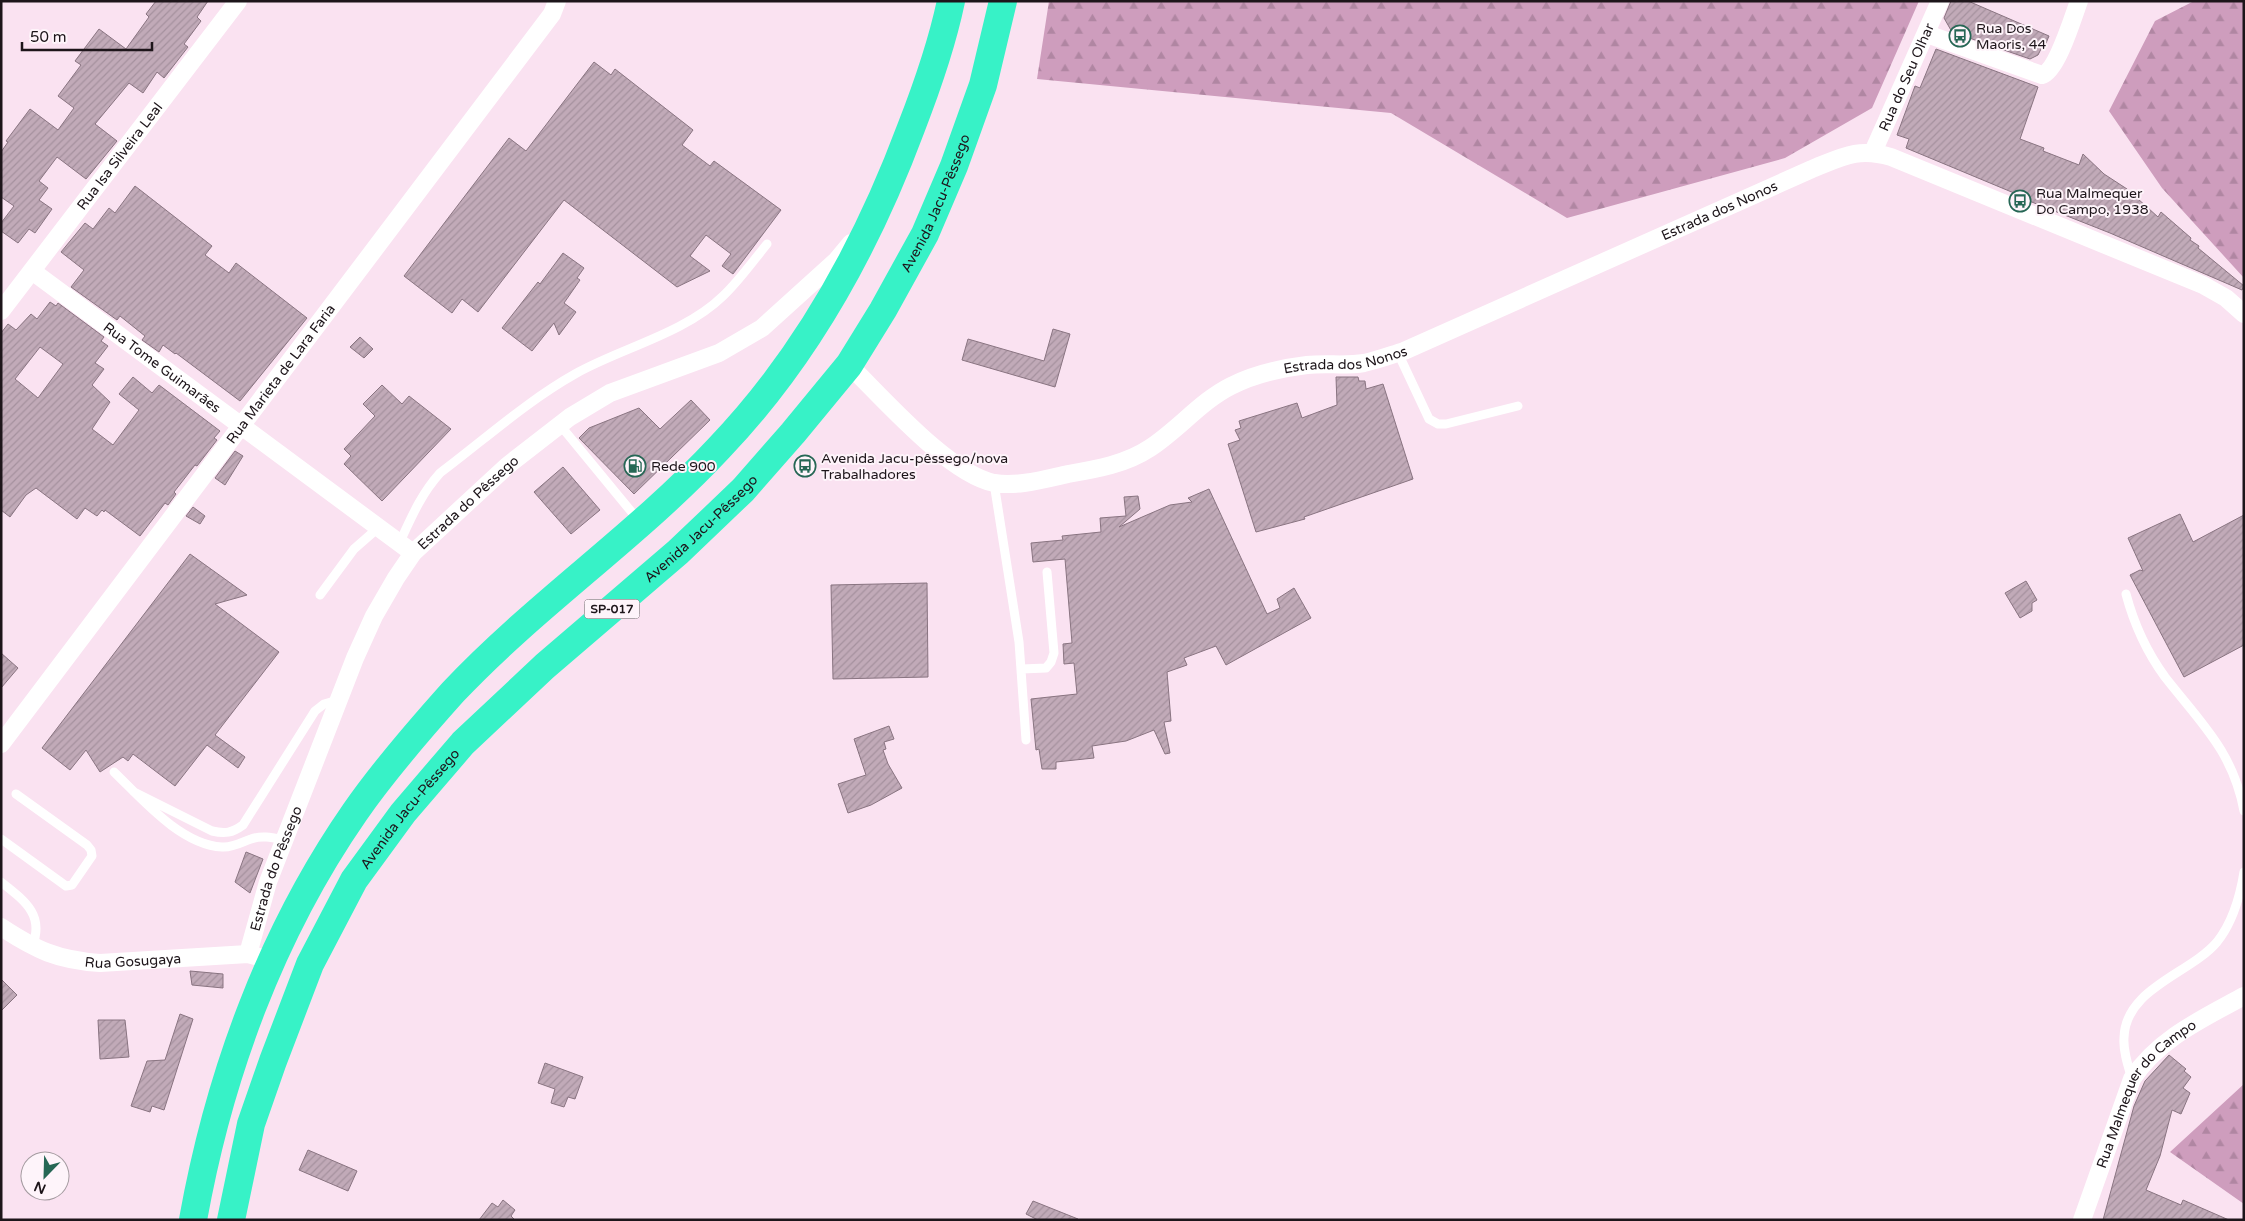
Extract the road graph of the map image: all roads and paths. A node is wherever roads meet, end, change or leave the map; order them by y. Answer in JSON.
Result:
{"nodes":[{"id":1,"x":238,"y":1,"type":"edge"},
{"id":2,"x":557,"y":1,"type":"edge"},
{"id":3,"x":951,"y":1,"type":"edge"},
{"id":4,"x":1003,"y":1,"type":"edge"},
{"id":5,"x":1940,"y":1,"type":"edge"},
{"id":6,"x":2079,"y":1,"type":"edge"},
{"id":7,"x":1927,"y":34,"type":"junction"},
{"id":8,"x":1873,"y":152,"type":"junction"},
{"id":9,"x":878,"y":212,"type":"junction"},
{"id":10,"x":767,"y":244,"type":"dead end"},
{"id":11,"x":32,"y":271,"type":"junction"},
{"id":12,"x":1,"y":311,"type":"edge"},
{"id":13,"x":2244,"y":314,"type":"edge"},
{"id":14,"x":1398,"y":353,"type":"junction"},
{"id":15,"x":849,"y":365,"type":"junction"},
{"id":16,"x":1518,"y":406,"type":"dead end"},
{"id":17,"x":560,"y":425,"type":"junction"},
{"id":18,"x":241,"y":428,"type":"junction"},
{"id":19,"x":994,"y":483,"type":"junction"},
{"id":20,"x":640,"y":523,"type":"junction"},
{"id":21,"x":378,"y":528,"type":"junction"},
{"id":22,"x":406,"y":548,"type":"junction"},
{"id":23,"x":1047,"y":572,"type":"dead end"},
{"id":24,"x":320,"y":594,"type":"dead end"},
{"id":25,"x":2126,"y":594,"type":"dead end"},
{"id":26,"x":1022,"y":669,"type":"junction"},
{"id":27,"x":340,"y":699,"type":"junction"},
{"id":28,"x":1026,"y":740,"type":"dead end"},
{"id":29,"x":1,"y":744,"type":"edge"},
{"id":30,"x":114,"y":772,"type":"dead end"},
{"id":31,"x":134,"y":792,"type":"junction"},
{"id":32,"x":16,"y":794,"type":"dead end"},
{"id":33,"x":2244,"y":811,"type":"edge"},
{"id":34,"x":1,"y":840,"type":"edge"},
{"id":35,"x":285,"y":840,"type":"junction"},
{"id":36,"x":2244,"y":872,"type":"edge"},
{"id":37,"x":1,"y":882,"type":"edge"},
{"id":38,"x":1,"y":927,"type":"edge"},
{"id":39,"x":32,"y":948,"type":"junction"},
{"id":40,"x":260,"y":957,"type":"junction"},
{"id":41,"x":2244,"y":996,"type":"edge"},
{"id":42,"x":2132,"y":1079,"type":"junction"},
{"id":43,"x":192,"y":1220,"type":"edge"},
{"id":44,"x":231,"y":1220,"type":"edge"},
{"id":45,"x":2082,"y":1220,"type":"edge"}],
"edges":[{"from":1,"to":11,"type":"street","name":"Rua Isa Silveira Leal"},
{"from":2,"to":18,"type":"street","name":"Rua Marieta de Lara Faria"},
{"from":3,"to":9,"type":"highway"},
{"from":4,"to":15,"type":"highway","name":"Avenida Jacu-Pêssego","number":"SP-017"},
{"from":5,"to":7,"type":"street","name":"Rua do Seu Olhar"},
{"from":6,"to":7,"type":"street"},
{"from":7,"to":8,"type":"street","name":"Rua do Seu Olhar"},
{"from":8,"to":13,"type":"street"},
{"from":8,"to":14,"type":"street","name":"Estrada dos Nonos"},
{"from":9,"to":17,"type":"street","name":"Estrada do Pêssego"},
{"from":9,"to":20,"type":"highway"},
{"from":10,"to":22,"type":"lane"},
{"from":11,"to":12,"type":"street","name":"Rua Isa Silveira Leal"},
{"from":11,"to":18,"type":"street","name":"Rua Tome Guimarães"},
{"from":14,"to":16,"type":"lane"},
{"from":14,"to":19,"type":"street","name":"Estrada dos Nonos"},
{"from":15,"to":19,"type":"street","name":"Estrada dos Nonos"},
{"from":15,"to":44,"type":"highway","name":"Avenida Jacu-Pêssego","number":"SP-017"},
{"from":17,"to":20,"type":"lane"},
{"from":17,"to":22,"type":"street","name":"Estrada do Pêssego"},
{"from":18,"to":21,"type":"street","name":"Rua Tome Guimarães"},
{"from":18,"to":29,"type":"street","name":"Rua Marieta de Lara Faria"},
{"from":19,"to":26,"type":"lane"},
{"from":20,"to":40,"type":"highway"},
{"from":21,"to":22,"type":"street","name":"Rua Tome Guimarães"},
{"from":21,"to":24,"type":"lane"},
{"from":22,"to":27,"type":"street","name":"Estrada do Pêssego"},
{"from":23,"to":26,"type":"lane"},
{"from":25,"to":33,"type":"lane"},
{"from":26,"to":28,"type":"lane"},
{"from":27,"to":31,"type":"lane"},
{"from":27,"to":35,"type":"street","name":"Estrada do Pêssego"},
{"from":30,"to":31,"type":"lane"},
{"from":31,"to":35,"type":"lane"},
{"from":32,"to":34,"type":"lane"},
{"from":35,"to":40,"type":"street","name":"Estrada do Pêssego"},
{"from":36,"to":42,"type":"lane"},
{"from":37,"to":39,"type":"lane"},
{"from":38,"to":39,"type":"street","name":"Rua Gosugaya"},
{"from":39,"to":40,"type":"street","name":"Rua Gosugaya"},
{"from":40,"to":43,"type":"highway"},
{"from":41,"to":42,"type":"street","name":"Rua Malmequer do Campo"},
{"from":42,"to":45,"type":"street","name":"Rua Malmequer do Campo"}]}
